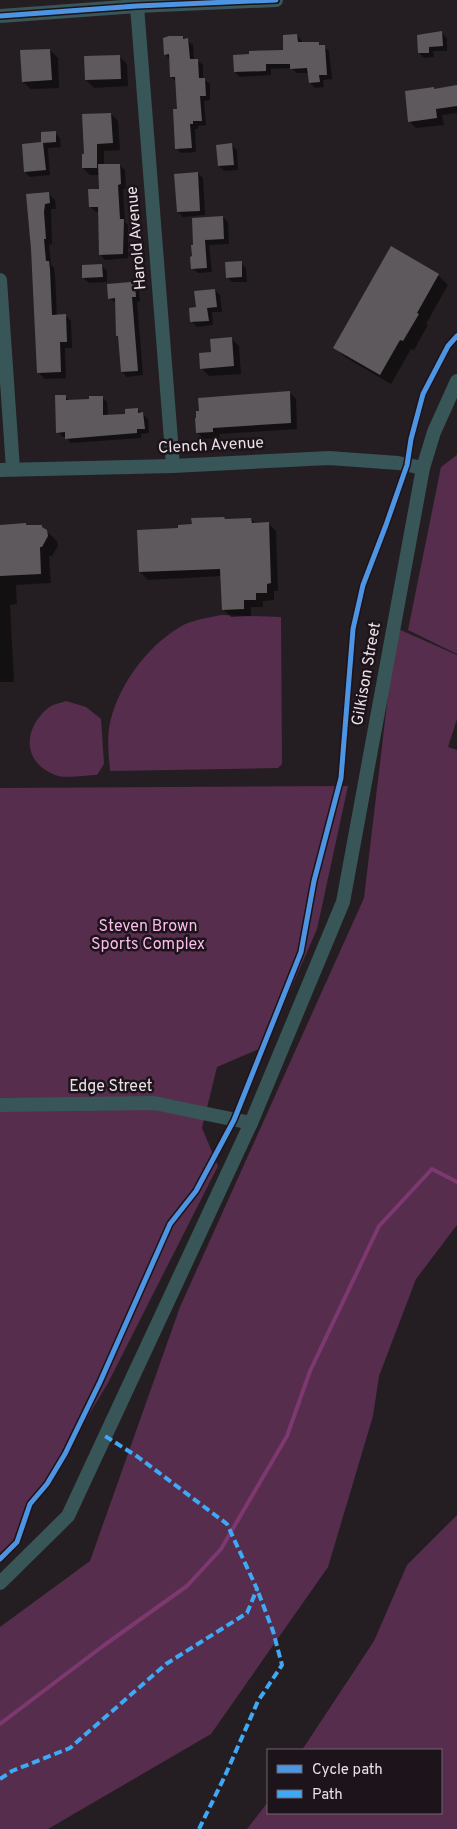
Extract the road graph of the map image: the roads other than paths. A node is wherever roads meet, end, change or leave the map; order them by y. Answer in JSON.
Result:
{"nodes":[{"id":1,"x":276,"y":0,"type":"edge"},
{"id":2,"x":137,"y":6,"type":"junction"},
{"id":3,"x":0,"y":16,"type":"edge"},
{"id":4,"x":0,"y":280,"type":"edge"},
{"id":5,"x":457,"y":381,"type":"edge"},
{"id":6,"x":173,"y":466,"type":"junction"},
{"id":7,"x":423,"y":468,"type":"junction"},
{"id":8,"x":6,"y":470,"type":"edge"},
{"id":9,"x":0,"y":1105,"type":"edge"},
{"id":10,"x":251,"y":1123,"type":"junction"},
{"id":11,"x":0,"y":1583,"type":"edge"}],
"edges":[{"from":1,"to":2,"type":"street"},
{"from":2,"to":3,"type":"street"},
{"from":2,"to":6,"type":"street","name":"Harold Avenue"},
{"from":4,"to":8,"type":"street"},
{"from":5,"to":7,"type":"street","name":"Gilkison Street"},
{"from":6,"to":7,"type":"street","name":"Clench Avenue"},
{"from":6,"to":8,"type":"street","name":"Clench Avenue"},
{"from":7,"to":10,"type":"street","name":"Gilkison Street"},
{"from":9,"to":10,"type":"street","name":"Edge Street"},
{"from":10,"to":11,"type":"street","name":"Gilkison Street"}]}
